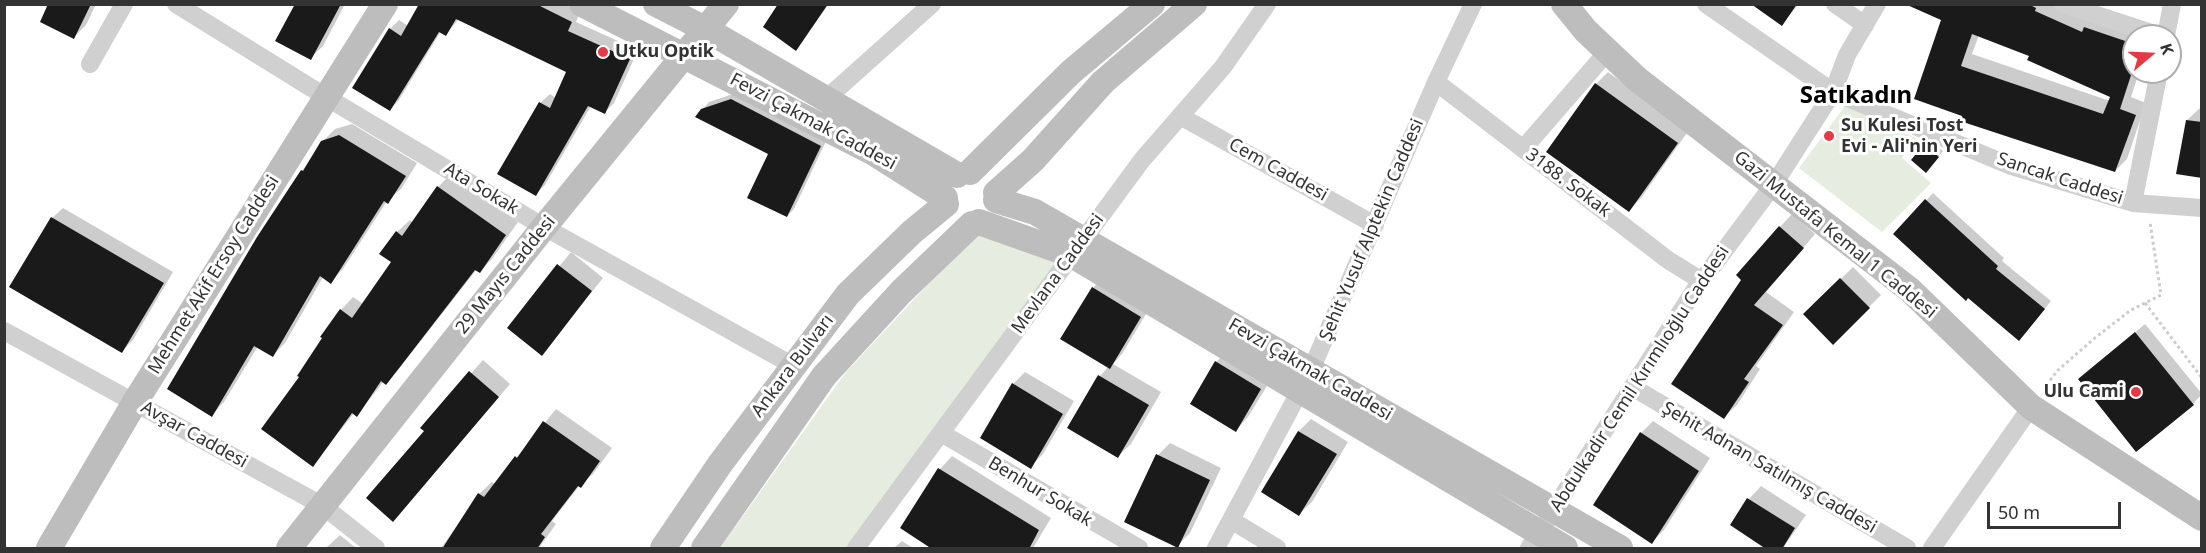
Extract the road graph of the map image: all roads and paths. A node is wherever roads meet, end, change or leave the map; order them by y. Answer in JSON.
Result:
{"nodes":[{"id":1,"x":124,"y":4,"type":"edge"},
{"id":2,"x":176,"y":4,"type":"edge"},
{"id":3,"x":385,"y":4,"type":"edge"},
{"id":4,"x":582,"y":4,"type":"edge"},
{"id":5,"x":656,"y":4,"type":"edge"},
{"id":6,"x":726,"y":4,"type":"edge"},
{"id":7,"x":932,"y":4,"type":"edge"},
{"id":8,"x":1152,"y":4,"type":"edge"},
{"id":9,"x":1194,"y":4,"type":"edge"},
{"id":10,"x":1267,"y":4,"type":"edge"},
{"id":11,"x":1473,"y":4,"type":"edge"},
{"id":12,"x":1564,"y":4,"type":"edge"},
{"id":13,"x":1706,"y":4,"type":"edge"},
{"id":14,"x":1835,"y":4,"type":"edge"},
{"id":15,"x":1877,"y":4,"type":"edge"},
{"id":16,"x":2063,"y":4,"type":"edge"},
{"id":17,"x":2172,"y":4,"type":"edge"},
{"id":18,"x":2124,"y":24,"type":"edge"},
{"id":19,"x":2168,"y":24,"type":"edge"},
{"id":20,"x":1865,"y":25,"type":"junction"},
{"id":21,"x":706,"y":30,"type":"junction"},
{"id":22,"x":1608,"y":51,"type":"junction"},
{"id":23,"x":687,"y":56,"type":"junction"},
{"id":24,"x":90,"y":64,"type":"dead end"},
{"id":25,"x":1436,"y":82,"type":"junction"},
{"id":26,"x":2157,"y":84,"type":"edge"},
{"id":27,"x":1833,"y":92,"type":"junction"},
{"id":28,"x":326,"y":98,"type":"junction"},
{"id":29,"x":827,"y":98,"type":"junction"},
{"id":30,"x":1180,"y":116,"type":"junction"},
{"id":31,"x":1523,"y":149,"type":"junction"},
{"id":32,"x":964,"y":174,"type":"junction"},
{"id":33,"x":1774,"y":184,"type":"junction"},
{"id":34,"x":996,"y":196,"type":"junction"},
{"id":35,"x":945,"y":201,"type":"junction"},
{"id":36,"x":2140,"y":203,"type":"junction"},
{"id":37,"x":2202,"y":208,"type":"edge"},
{"id":38,"x":975,"y":223,"type":"junction"},
{"id":39,"x":1375,"y":225,"type":"junction"},
{"id":40,"x":544,"y":227,"type":"junction"},
{"id":41,"x":1078,"y":248,"type":"junction"},
{"id":42,"x":1702,"y":281,"type":"junction"},
{"id":43,"x":2145,"y":303,"type":"junction"},
{"id":44,"x":4,"y":331,"type":"edge"},
{"id":45,"x":792,"y":365,"type":"junction"},
{"id":46,"x":2202,"y":378,"type":"edge"},
{"id":47,"x":1306,"y":380,"type":"junction"},
{"id":48,"x":1632,"y":387,"type":"junction"},
{"id":49,"x":135,"y":402,"type":"junction"},
{"id":50,"x":2031,"y":406,"type":"junction"},
{"id":51,"x":941,"y":433,"type":"junction"},
{"id":52,"x":323,"y":506,"type":"junction"},
{"id":53,"x":1554,"y":509,"type":"junction"},
{"id":54,"x":2202,"y":518,"type":"edge"},
{"id":55,"x":1231,"y":520,"type":"junction"},
{"id":56,"x":1534,"y":540,"type":"edge"},
{"id":57,"x":48,"y":549,"type":"edge"},
{"id":58,"x":289,"y":549,"type":"edge"},
{"id":59,"x":376,"y":549,"type":"edge"},
{"id":60,"x":663,"y":549,"type":"edge"},
{"id":61,"x":704,"y":549,"type":"edge"},
{"id":62,"x":856,"y":549,"type":"edge"},
{"id":63,"x":1139,"y":549,"type":"edge"},
{"id":64,"x":1216,"y":549,"type":"edge"},
{"id":65,"x":1277,"y":549,"type":"edge"},
{"id":66,"x":1565,"y":549,"type":"edge"},
{"id":67,"x":1620,"y":549,"type":"edge"},
{"id":68,"x":1906,"y":549,"type":"edge"},
{"id":69,"x":1932,"y":549,"type":"edge"}],
"edges":[{"from":1,"to":24,"type":"street"},
{"from":2,"to":28,"type":"street","name":"Ata Sokak"},
{"from":3,"to":28,"type":"main road","name":"Mehmet Akif Ersoy Caddesi"},
{"from":4,"to":23,"type":"main road","name":"Fevzi Çakmak Caddesi"},
{"from":5,"to":21,"type":"main road","name":"Fevzi Çakmak Caddesi"},
{"from":6,"to":21,"type":"main road","name":"29 Mayıs Caddesi"},
{"from":7,"to":29,"type":"street"},
{"from":8,"to":32,"type":"main road"},
{"from":9,"to":34,"type":"main road"},
{"from":10,"to":30,"type":"street","name":"Mevlana Caddesi"},
{"from":11,"to":25,"type":"street","name":"Şehit Yusuf Alptekin Caddesi"},
{"from":12,"to":22,"type":"main road","name":"Gazi Mustafa Kemal 1 Caddesi"},
{"from":13,"to":27,"type":"street","name":"Sancak Caddesi"},
{"from":14,"to":20,"type":"street"},
{"from":15,"to":20,"type":"street","name":"Abdulkadir Cemil Kırımlıoğlu Caddesi"},
{"from":16,"to":18,"type":"street"},
{"from":17,"to":19,"type":"street"},
{"from":20,"to":27,"type":"street","name":"Abdulkadir Cemil Kırımlıoğlu Caddesi"},
{"from":21,"to":23,"type":"main road","name":"29 Mayıs Caddesi"},
{"from":21,"to":29,"type":"main road","name":"Fevzi Çakmak Caddesi"},
{"from":22,"to":31,"type":"street"},
{"from":22,"to":33,"type":"main road","name":"Gazi Mustafa Kemal 1 Caddesi"},
{"from":23,"to":35,"type":"main road","name":"Fevzi Çakmak Caddesi"},
{"from":23,"to":40,"type":"main road","name":"29 Mayıs Caddesi"},
{"from":25,"to":31,"type":"street","name":"3188. Sokak"},
{"from":25,"to":39,"type":"street","name":"Şehit Yusuf Alptekin Caddesi"},
{"from":26,"to":36,"type":"street"},
{"from":27,"to":33,"type":"street","name":"Abdulkadir Cemil Kırımlıoğlu Caddesi"},
{"from":27,"to":36,"type":"street","name":"Sancak Caddesi"},
{"from":28,"to":40,"type":"street","name":"Ata Sokak"},
{"from":28,"to":49,"type":"main road","name":"Mehmet Akif Ersoy Caddesi"},
{"from":29,"to":32,"type":"main road","name":"Fevzi Çakmak Caddesi"},
{"from":30,"to":39,"type":"street","name":"Cem Caddesi"},
{"from":30,"to":41,"type":"street","name":"Mevlana Caddesi"},
{"from":31,"to":42,"type":"street","name":"3188. Sokak"},
{"from":32,"to":34,"type":"main road"},
{"from":32,"to":35,"type":"main road"},
{"from":33,"to":42,"type":"street","name":"Abdulkadir Cemil Kırımlıoğlu Caddesi"},
{"from":33,"to":50,"type":"main road","name":"Gazi Mustafa Kemal 1 Caddesi"},
{"from":34,"to":38,"type":"main road"},
{"from":34,"to":41,"type":"main road","name":"Fevzi Çakmak Caddesi"},
{"from":35,"to":38,"type":"main road"},
{"from":35,"to":45,"type":"main road","name":"Ankara Bulvarı"},
{"from":36,"to":37,"type":"street","name":"Sancak Caddesi"},
{"from":36,"to":43,"type":"path"},
{"from":38,"to":41,"type":"main road","name":"Fevzi Çakmak Caddesi"},
{"from":38,"to":61,"type":"main road","name":"Ankara Bulvarı"},
{"from":39,"to":47,"type":"street","name":"Şehit Yusuf Alptekin Caddesi"},
{"from":40,"to":45,"type":"street","name":"Ata Sokak"},
{"from":40,"to":52,"type":"main road","name":"29 Mayıs Caddesi"},
{"from":41,"to":47,"type":"main road","name":"Fevzi Çakmak Caddesi"},
{"from":41,"to":51,"type":"street","name":"Mevlana Caddesi"},
{"from":42,"to":48,"type":"street","name":"Abdulkadir Cemil Kırımlıoğlu Caddesi"},
{"from":43,"to":46,"type":"path"},
{"from":43,"to":50,"type":"path"},
{"from":44,"to":49,"type":"street","name":"Avşar Caddesi"},
{"from":45,"to":60,"type":"main road","name":"Ankara Bulvarı"},
{"from":47,"to":53,"type":"main road","name":"Fevzi Çakmak Caddesi"},
{"from":47,"to":55,"type":"street","name":"Şehit Yusuf Alptekin Caddesi"},
{"from":47,"to":56,"type":"main road","name":"Fevzi Çakmak Caddesi"},
{"from":48,"to":53,"type":"street","name":"Abdulkadir Cemil Kırımlıoğlu Caddesi"},
{"from":48,"to":68,"type":"street","name":"Şehit Adnan Satılmış Caddesi"},
{"from":49,"to":52,"type":"street","name":"Avşar Caddesi"},
{"from":49,"to":57,"type":"main road","name":"Mehmet Akif Ersoy Caddesi"},
{"from":50,"to":54,"type":"main road","name":"Gazi Mustafa Kemal 1 Caddesi"},
{"from":50,"to":69,"type":"street"},
{"from":51,"to":62,"type":"street","name":"Mevlana Caddesi"},
{"from":51,"to":63,"type":"street","name":"Benhur Sokak"},
{"from":52,"to":58,"type":"main road","name":"29 Mayıs Caddesi"},
{"from":52,"to":59,"type":"street","name":"Avşar Caddesi"},
{"from":53,"to":56,"type":"street","name":"Abdulkadir Cemil Kırımlıoğlu Caddesi"},
{"from":53,"to":67,"type":"main road","name":"Fevzi Çakmak Caddesi"},
{"from":55,"to":64,"type":"street","name":"Şehit Yusuf Alptekin Caddesi"},
{"from":55,"to":65,"type":"street"},
{"from":56,"to":66,"type":"main road","name":"Fevzi Çakmak Caddesi"}]}
